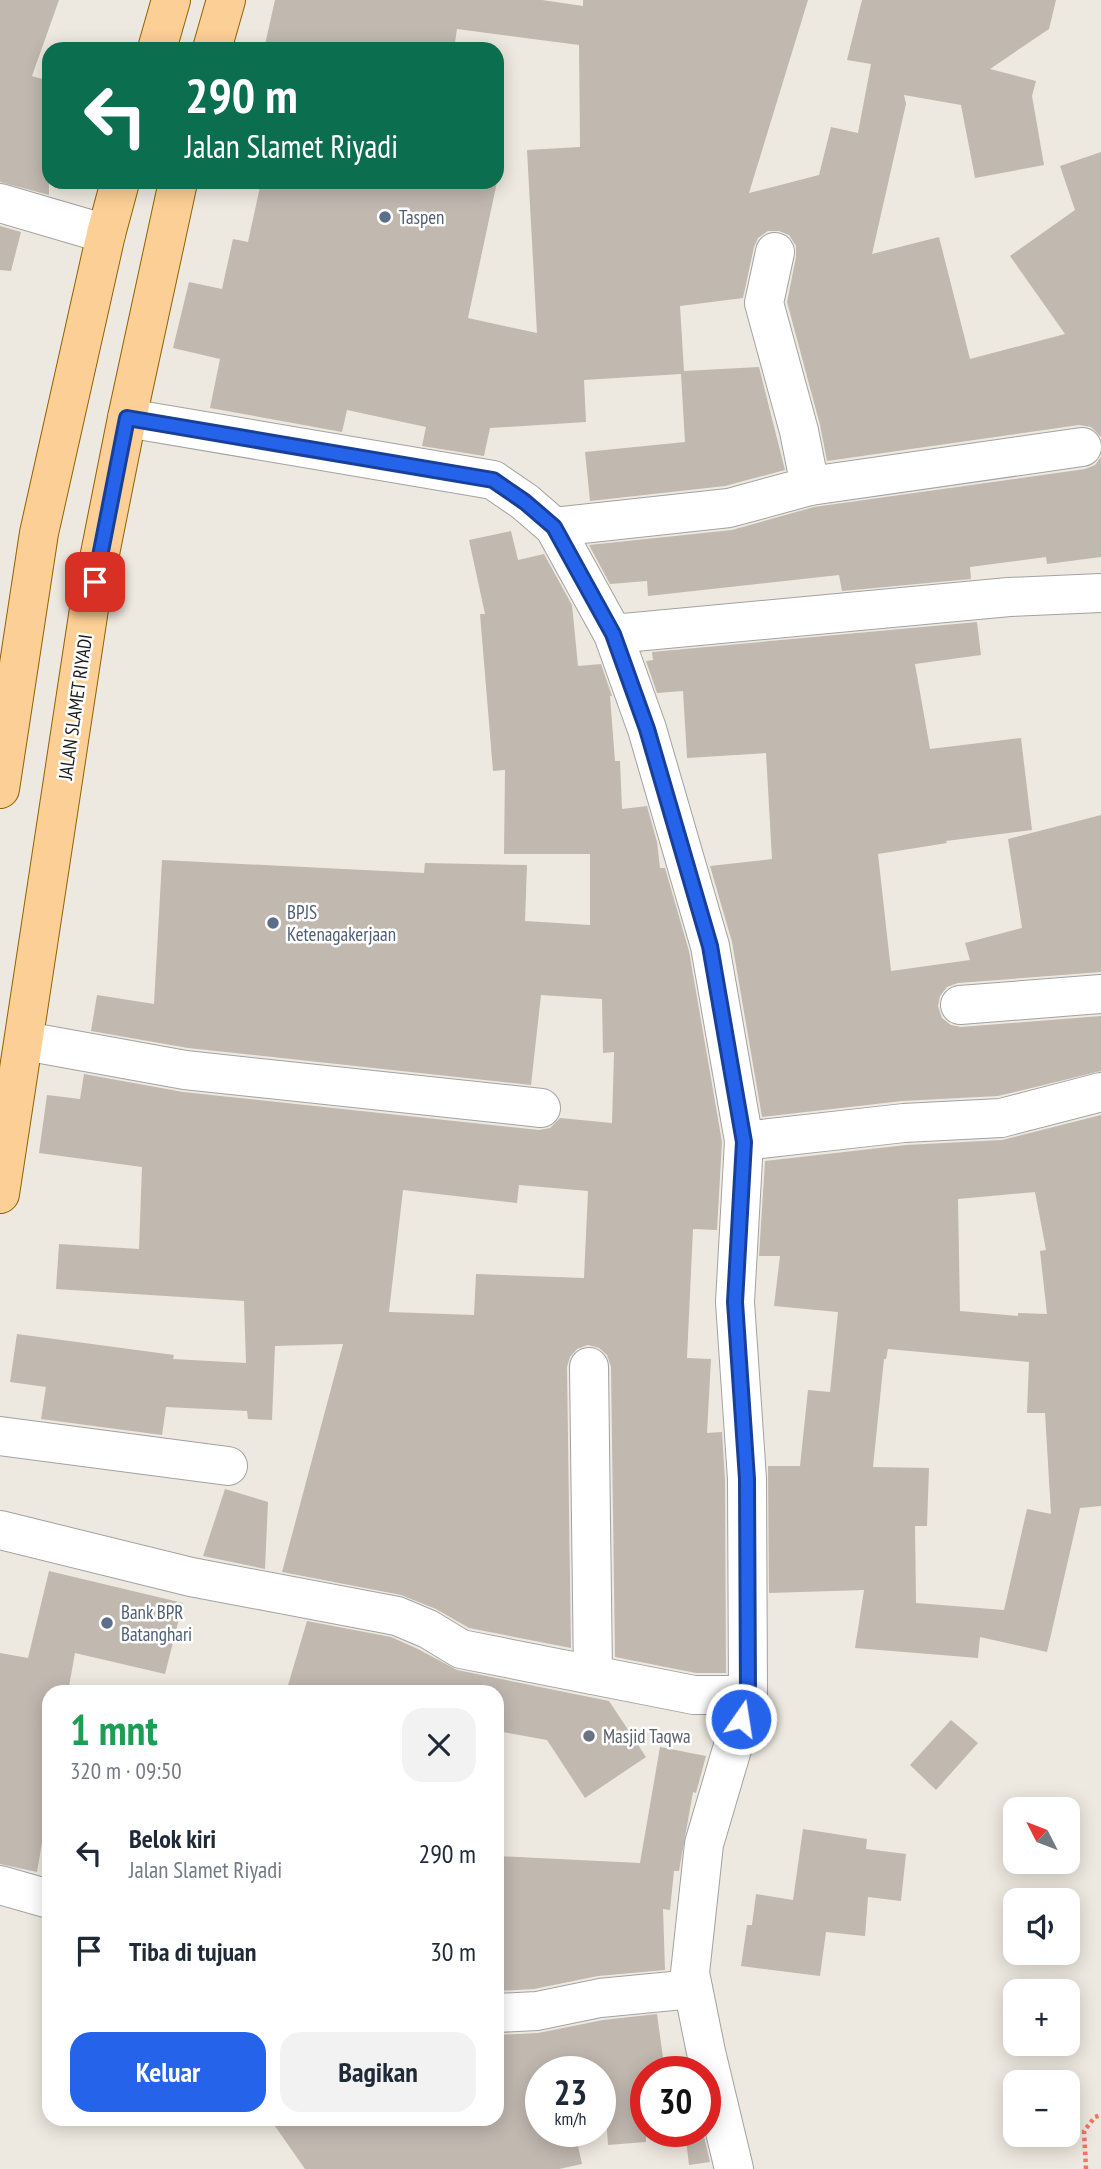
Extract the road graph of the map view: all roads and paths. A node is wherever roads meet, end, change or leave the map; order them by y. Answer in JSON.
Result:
{"nodes":[{"id":1,"x":171,"y":0,"type":"edge"},
{"id":2,"x":226,"y":0,"type":"edge"},
{"id":3,"x":159,"y":42,"type":"edge"},
{"id":4,"x":214,"y":42,"type":"edge"},
{"id":5,"x":118,"y":189,"type":"edge"},
{"id":6,"x":176,"y":189,"type":"edge"},
{"id":7,"x":0,"y":203,"type":"edge"},
{"id":8,"x":106,"y":234,"type":"junction"},
{"id":9,"x":775,"y":252,"type":"dead end"},
{"id":10,"x":127,"y":418,"type":"junction"},
{"id":11,"x":1082,"y":447,"type":"dead end"},
{"id":12,"x":810,"y":485,"type":"junction"},
{"id":13,"x":554,"y":527,"type":"junction"},
{"id":14,"x":1101,"y":593,"type":"edge"},
{"id":15,"x":613,"y":634,"type":"junction"},
{"id":16,"x":0,"y":789,"type":"edge"},
{"id":17,"x":1101,"y":994,"type":"edge"},
{"id":18,"x":960,"y":1005,"type":"dead end"},
{"id":19,"x":25,"y":1041,"type":"junction"},
{"id":20,"x":1101,"y":1092,"type":"edge"},
{"id":21,"x":541,"y":1108,"type":"dead end"},
{"id":22,"x":744,"y":1142,"type":"junction"},
{"id":23,"x":0,"y":1195,"type":"edge"},
{"id":24,"x":589,"y":1367,"type":"dead end"},
{"id":25,"x":0,"y":1436,"type":"edge"},
{"id":26,"x":228,"y":1466,"type":"dead end"},
{"id":27,"x":0,"y":1530,"type":"edge"},
{"id":28,"x":593,"y":1675,"type":"junction"},
{"id":29,"x":748,"y":1695,"type":"junction"},
{"id":30,"x":0,"y":1885,"type":"edge"},
{"id":31,"x":42,"y":1897,"type":"edge"},
{"id":32,"x":693,"y":1989,"type":"junction"},
{"id":33,"x":504,"y":2013,"type":"edge"},
{"id":34,"x":1101,"y":2115,"type":"edge"},
{"id":35,"x":734,"y":2169,"type":"edge"},
{"id":36,"x":1086,"y":2169,"type":"edge"}],
"edges":[{"from":1,"to":3,"type":"main road"},
{"from":2,"to":4,"type":"main road"},
{"from":5,"to":8,"type":"main road"},
{"from":6,"to":10,"type":"main road","name":"JALAN SLAMET RIYADI"},
{"from":7,"to":8,"type":"street"},
{"from":8,"to":16,"type":"main road"},
{"from":9,"to":12,"type":"street"},
{"from":10,"to":13,"type":"street"},
{"from":10,"to":19,"type":"main road","name":"JALAN SLAMET RIYADI"},
{"from":11,"to":12,"type":"street"},
{"from":12,"to":13,"type":"street"},
{"from":13,"to":15,"type":"street"},
{"from":14,"to":15,"type":"street"},
{"from":15,"to":22,"type":"street"},
{"from":17,"to":18,"type":"street"},
{"from":19,"to":21,"type":"street"},
{"from":19,"to":23,"type":"main road","name":"JALAN SLAMET RIYADI"},
{"from":20,"to":22,"type":"street"},
{"from":22,"to":29,"type":"street"},
{"from":24,"to":28,"type":"street"},
{"from":25,"to":26,"type":"street"},
{"from":27,"to":28,"type":"street"},
{"from":28,"to":29,"type":"street"},
{"from":29,"to":32,"type":"street"},
{"from":30,"to":31,"type":"street"},
{"from":32,"to":33,"type":"street"},
{"from":32,"to":35,"type":"street"},
{"from":34,"to":36,"type":"path"}]}
